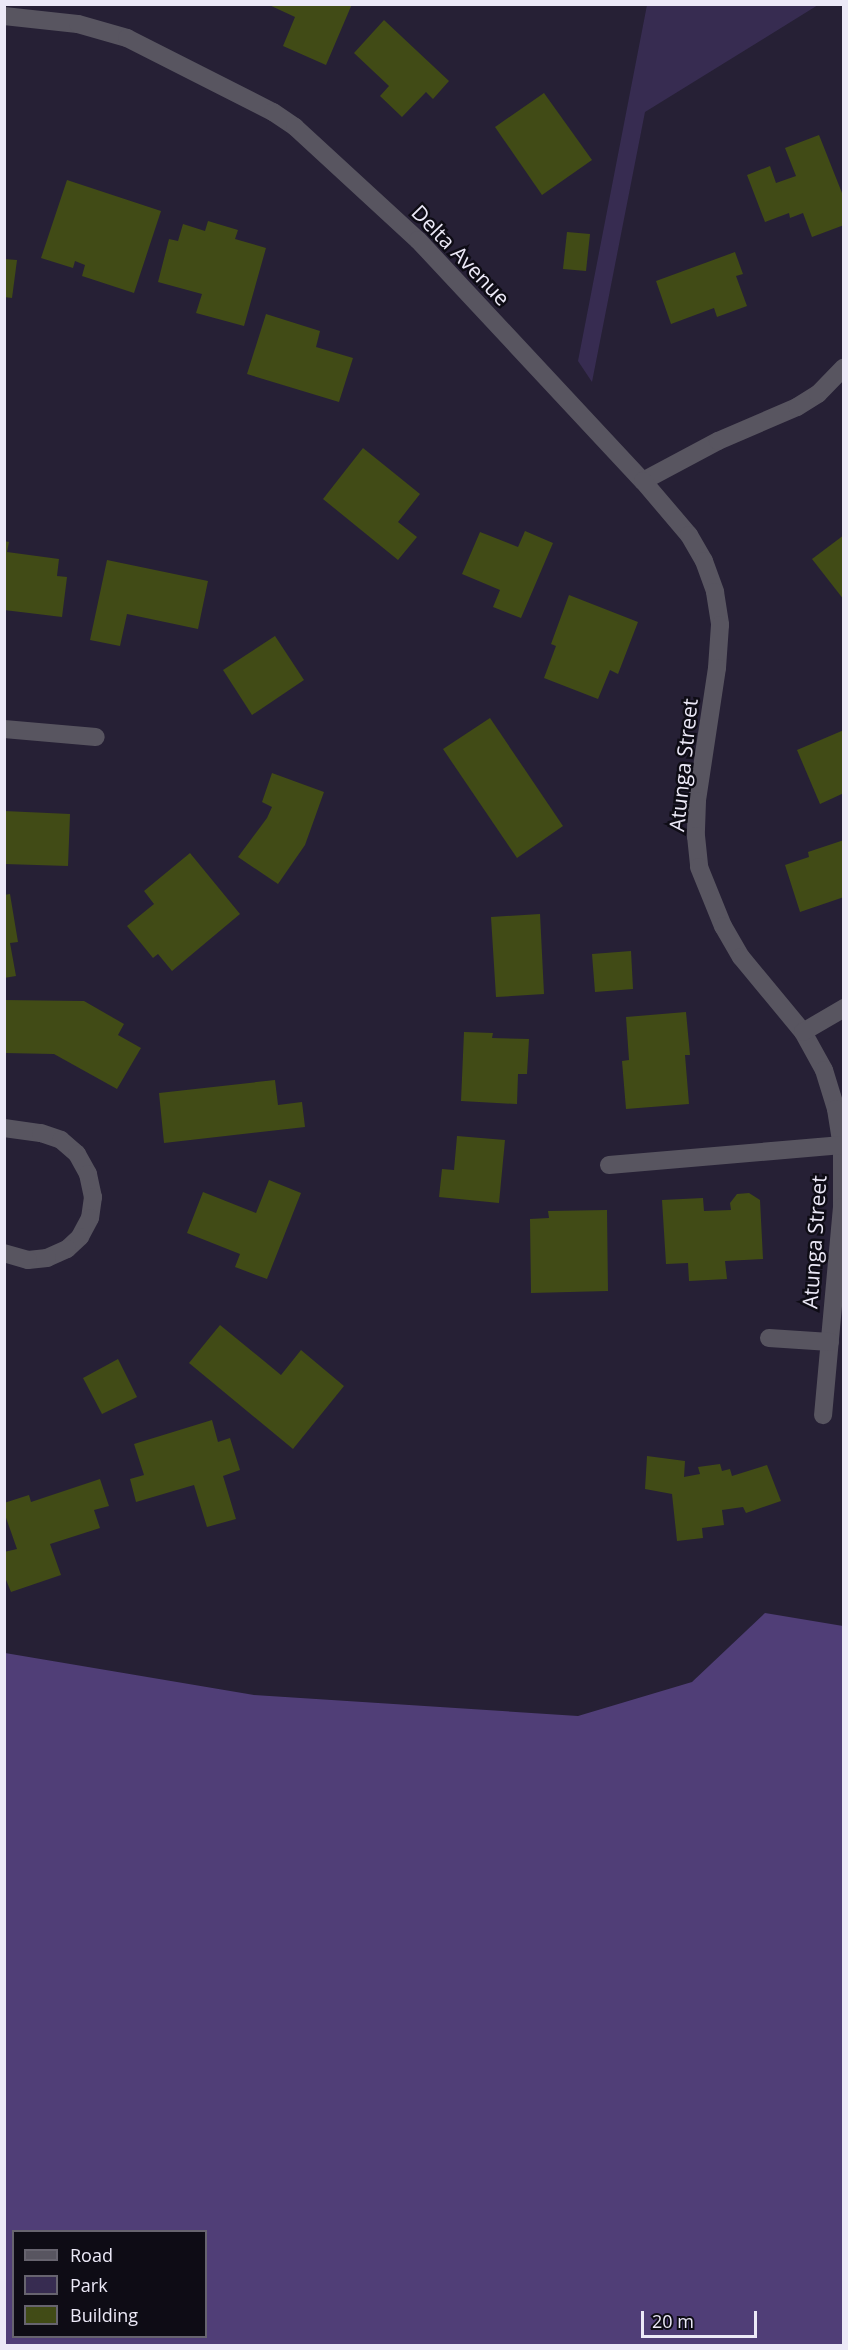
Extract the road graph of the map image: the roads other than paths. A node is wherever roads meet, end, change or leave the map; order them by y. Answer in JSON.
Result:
{"nodes":[{"id":1,"x":4,"y":16,"type":"edge"},
{"id":2,"x":843,"y":367,"type":"edge"},
{"id":3,"x":643,"y":482,"type":"junction"},
{"id":4,"x":4,"y":729,"type":"edge"},
{"id":5,"x":96,"y":737,"type":"dead end"},
{"id":6,"x":843,"y":1008,"type":"edge"},
{"id":7,"x":804,"y":1032,"type":"junction"},
{"id":8,"x":4,"y":1128,"type":"edge"},
{"id":9,"x":842,"y":1145,"type":"edge"},
{"id":10,"x":609,"y":1165,"type":"dead end"},
{"id":11,"x":4,"y":1253,"type":"edge"},
{"id":12,"x":769,"y":1338,"type":"dead end"},
{"id":13,"x":830,"y":1342,"type":"junction"},
{"id":14,"x":823,"y":1415,"type":"dead end"}],
"edges":[{"from":1,"to":3,"type":"street","name":"Delta Avenue"},
{"from":2,"to":3,"type":"street"},
{"from":3,"to":7,"type":"street","name":"Atunga Street"},
{"from":4,"to":5,"type":"street"},
{"from":6,"to":7,"type":"street"},
{"from":7,"to":9,"type":"street","name":"Atunga Street"},
{"from":8,"to":11,"type":"street"},
{"from":9,"to":10,"type":"street","name":"Atunga Street"},
{"from":9,"to":13,"type":"street","name":"Atunga Street"},
{"from":12,"to":13,"type":"street"},
{"from":13,"to":14,"type":"street","name":"Atunga Street"}]}
